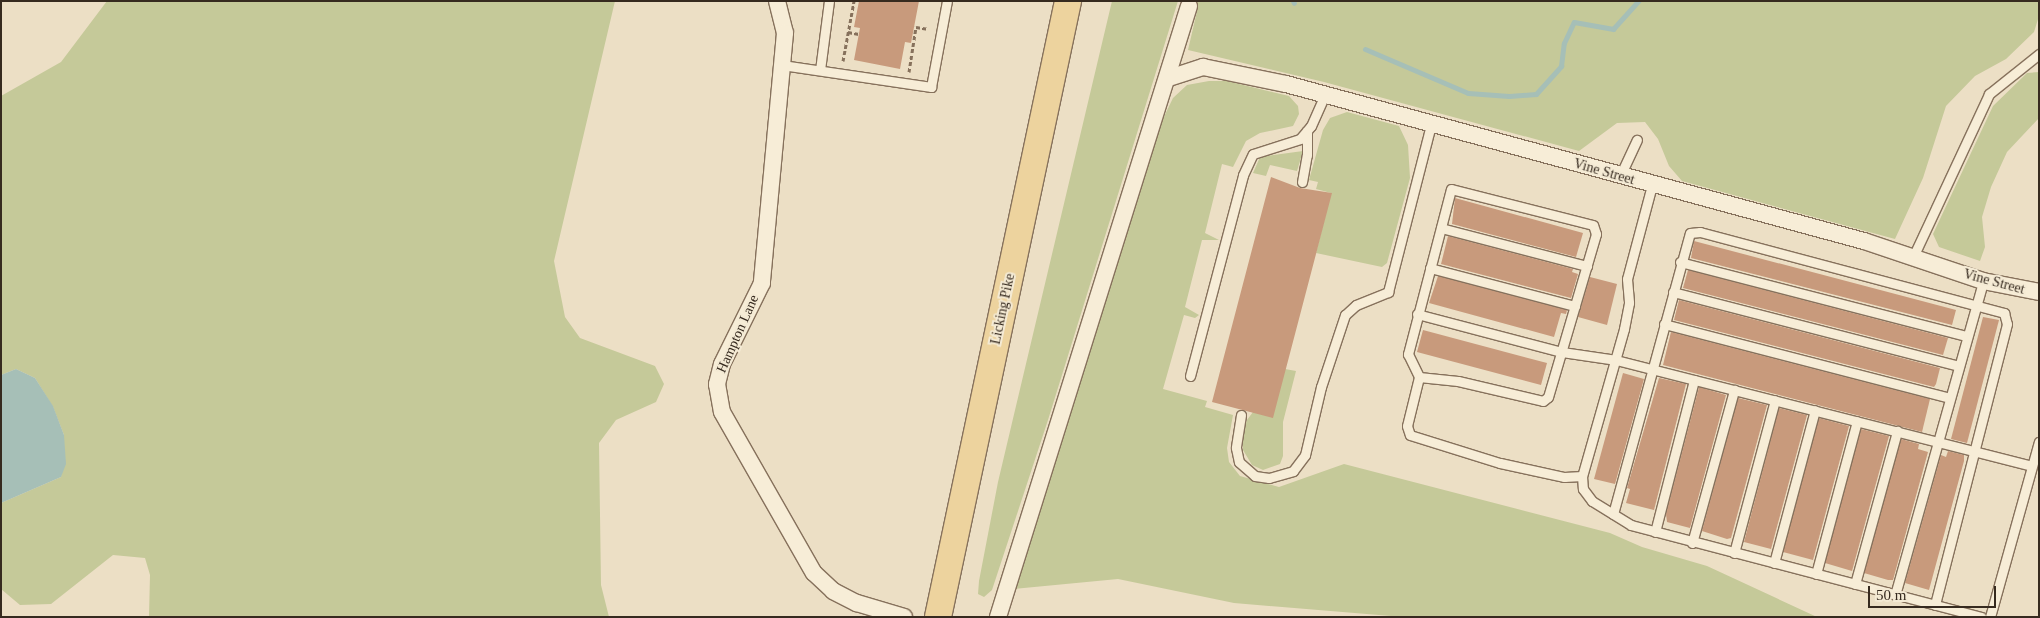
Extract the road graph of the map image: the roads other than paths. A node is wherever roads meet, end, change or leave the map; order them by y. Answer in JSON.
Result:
{"nodes":[{"id":1,"x":777,"y":1,"type":"edge"},
{"id":2,"x":829,"y":1,"type":"edge"},
{"id":3,"x":947,"y":1,"type":"edge"},
{"id":4,"x":1068,"y":1,"type":"edge"},
{"id":5,"x":1189,"y":6,"type":"dead end"},
{"id":6,"x":2039,"y":54,"type":"edge"},
{"id":7,"x":782,"y":65,"type":"junction"},
{"id":8,"x":820,"y":70,"type":"junction"},
{"id":9,"x":1169,"y":78,"type":"junction"},
{"id":10,"x":1325,"y":94,"type":"junction"},
{"id":11,"x":1431,"y":125,"type":"junction"},
{"id":12,"x":1307,"y":131,"type":"junction"},
{"id":13,"x":1637,"y":140,"type":"dead end"},
{"id":14,"x":1620,"y":176,"type":"junction"},
{"id":15,"x":1302,"y":182,"type":"dead end"},
{"id":16,"x":1652,"y":185,"type":"junction"},
{"id":17,"x":1441,"y":228,"type":"junction"},
{"id":18,"x":1913,"y":257,"type":"junction"},
{"id":19,"x":1680,"y":262,"type":"junction"},
{"id":20,"x":1587,"y":266,"type":"junction"},
{"id":21,"x":1430,"y":268,"type":"junction"},
{"id":22,"x":1983,"y":281,"type":"junction"},
{"id":23,"x":1672,"y":292,"type":"junction"},
{"id":24,"x":2039,"y":292,"type":"edge"},
{"id":25,"x":1975,"y":305,"type":"junction"},
{"id":26,"x":1576,"y":306,"type":"junction"},
{"id":27,"x":1417,"y":314,"type":"junction"},
{"id":28,"x":1664,"y":324,"type":"junction"},
{"id":29,"x":1967,"y":336,"type":"junction"},
{"id":30,"x":1562,"y":352,"type":"junction"},
{"id":31,"x":1616,"y":360,"type":"junction"},
{"id":32,"x":1959,"y":366,"type":"junction"},
{"id":33,"x":1652,"y":369,"type":"junction"},
{"id":34,"x":1190,"y":376,"type":"dead end"},
{"id":35,"x":1419,"y":377,"type":"junction"},
{"id":36,"x":1694,"y":380,"type":"junction"},
{"id":37,"x":1734,"y":390,"type":"junction"},
{"id":38,"x":1950,"y":398,"type":"junction"},
{"id":39,"x":1775,"y":400,"type":"junction"},
{"id":40,"x":1815,"y":410,"type":"junction"},
{"id":41,"x":1241,"y":416,"type":"dead end"},
{"id":42,"x":1857,"y":421,"type":"junction"},
{"id":43,"x":1897,"y":432,"type":"junction"},
{"id":44,"x":1938,"y":442,"type":"junction"},
{"id":45,"x":2039,"y":442,"type":"edge"},
{"id":46,"x":1976,"y":452,"type":"junction"},
{"id":47,"x":2032,"y":466,"type":"junction"},
{"id":48,"x":1582,"y":476,"type":"junction"},
{"id":49,"x":1613,"y":514,"type":"junction"},
{"id":50,"x":1655,"y":532,"type":"junction"},
{"id":51,"x":1692,"y":543,"type":"junction"},
{"id":52,"x":1734,"y":553,"type":"junction"},
{"id":53,"x":1774,"y":564,"type":"junction"},
{"id":54,"x":1816,"y":574,"type":"junction"},
{"id":55,"x":1855,"y":584,"type":"junction"},
{"id":56,"x":1895,"y":595,"type":"junction"},
{"id":57,"x":1936,"y":605,"type":"junction"},
{"id":58,"x":904,"y":617,"type":"edge"},
{"id":59,"x":938,"y":617,"type":"edge"},
{"id":60,"x":998,"y":617,"type":"edge"},
{"id":61,"x":1981,"y":617,"type":"edge"},
{"id":62,"x":1990,"y":617,"type":"edge"}],
"edges":[{"from":1,"to":7,"type":"street","name":"Hampton Lane"},
{"from":2,"to":8,"type":"lane"},
{"from":3,"to":8,"type":"lane"},
{"from":4,"to":59,"type":"main road","name":"Licking Pike"},
{"from":5,"to":9,"type":"street"},
{"from":6,"to":18,"type":"lane"},
{"from":7,"to":8,"type":"lane"},
{"from":7,"to":58,"type":"street","name":"Hampton Lane"},
{"from":9,"to":10,"type":"street","name":"Vine Street"},
{"from":9,"to":60,"type":"street"},
{"from":10,"to":11,"type":"street","name":"Vine Street"},
{"from":10,"to":12,"type":"lane"},
{"from":11,"to":14,"type":"street","name":"Vine Street"},
{"from":11,"to":41,"type":"lane"},
{"from":12,"to":15,"type":"lane"},
{"from":12,"to":34,"type":"lane"},
{"from":13,"to":14,"type":"lane"},
{"from":14,"to":16,"type":"street","name":"Vine Street"},
{"from":16,"to":18,"type":"street","name":"Vine Street"},
{"from":16,"to":31,"type":"lane"},
{"from":17,"to":20,"type":"lane"},
{"from":17,"to":20,"type":"lane"},
{"from":17,"to":21,"type":"lane"},
{"from":18,"to":22,"type":"street","name":"Vine Street"},
{"from":19,"to":23,"type":"lane"},
{"from":19,"to":25,"type":"lane"},
{"from":19,"to":29,"type":"lane"},
{"from":20,"to":26,"type":"lane"},
{"from":21,"to":26,"type":"lane"},
{"from":21,"to":27,"type":"lane"},
{"from":22,"to":24,"type":"street","name":"Vine Street"},
{"from":22,"to":25,"type":"lane"},
{"from":23,"to":28,"type":"lane"},
{"from":23,"to":32,"type":"lane"},
{"from":25,"to":29,"type":"lane"},
{"from":25,"to":46,"type":"lane"},
{"from":26,"to":30,"type":"lane"},
{"from":27,"to":30,"type":"lane"},
{"from":27,"to":35,"type":"lane"},
{"from":28,"to":33,"type":"lane"},
{"from":28,"to":38,"type":"lane"},
{"from":29,"to":32,"type":"lane"},
{"from":30,"to":31,"type":"lane"},
{"from":30,"to":35,"type":"lane"},
{"from":31,"to":33,"type":"lane"},
{"from":31,"to":48,"type":"lane"},
{"from":32,"to":38,"type":"lane"},
{"from":33,"to":36,"type":"lane"},
{"from":33,"to":49,"type":"lane"},
{"from":35,"to":48,"type":"lane"},
{"from":36,"to":37,"type":"lane"},
{"from":36,"to":50,"type":"lane"},
{"from":37,"to":39,"type":"lane"},
{"from":37,"to":51,"type":"lane"},
{"from":38,"to":44,"type":"lane"},
{"from":39,"to":40,"type":"lane"},
{"from":39,"to":52,"type":"lane"},
{"from":40,"to":42,"type":"lane"},
{"from":40,"to":53,"type":"lane"},
{"from":42,"to":43,"type":"lane"},
{"from":42,"to":54,"type":"lane"},
{"from":43,"to":44,"type":"lane"},
{"from":43,"to":55,"type":"lane"},
{"from":44,"to":46,"type":"lane"},
{"from":44,"to":56,"type":"lane"},
{"from":45,"to":47,"type":"lane"},
{"from":46,"to":47,"type":"lane"},
{"from":46,"to":57,"type":"lane"},
{"from":47,"to":62,"type":"lane"},
{"from":48,"to":49,"type":"lane"},
{"from":49,"to":50,"type":"lane"},
{"from":50,"to":51,"type":"lane"},
{"from":51,"to":52,"type":"lane"},
{"from":52,"to":53,"type":"lane"},
{"from":53,"to":54,"type":"lane"},
{"from":54,"to":55,"type":"lane"},
{"from":55,"to":56,"type":"lane"},
{"from":56,"to":57,"type":"lane"},
{"from":57,"to":61,"type":"lane"}]}
